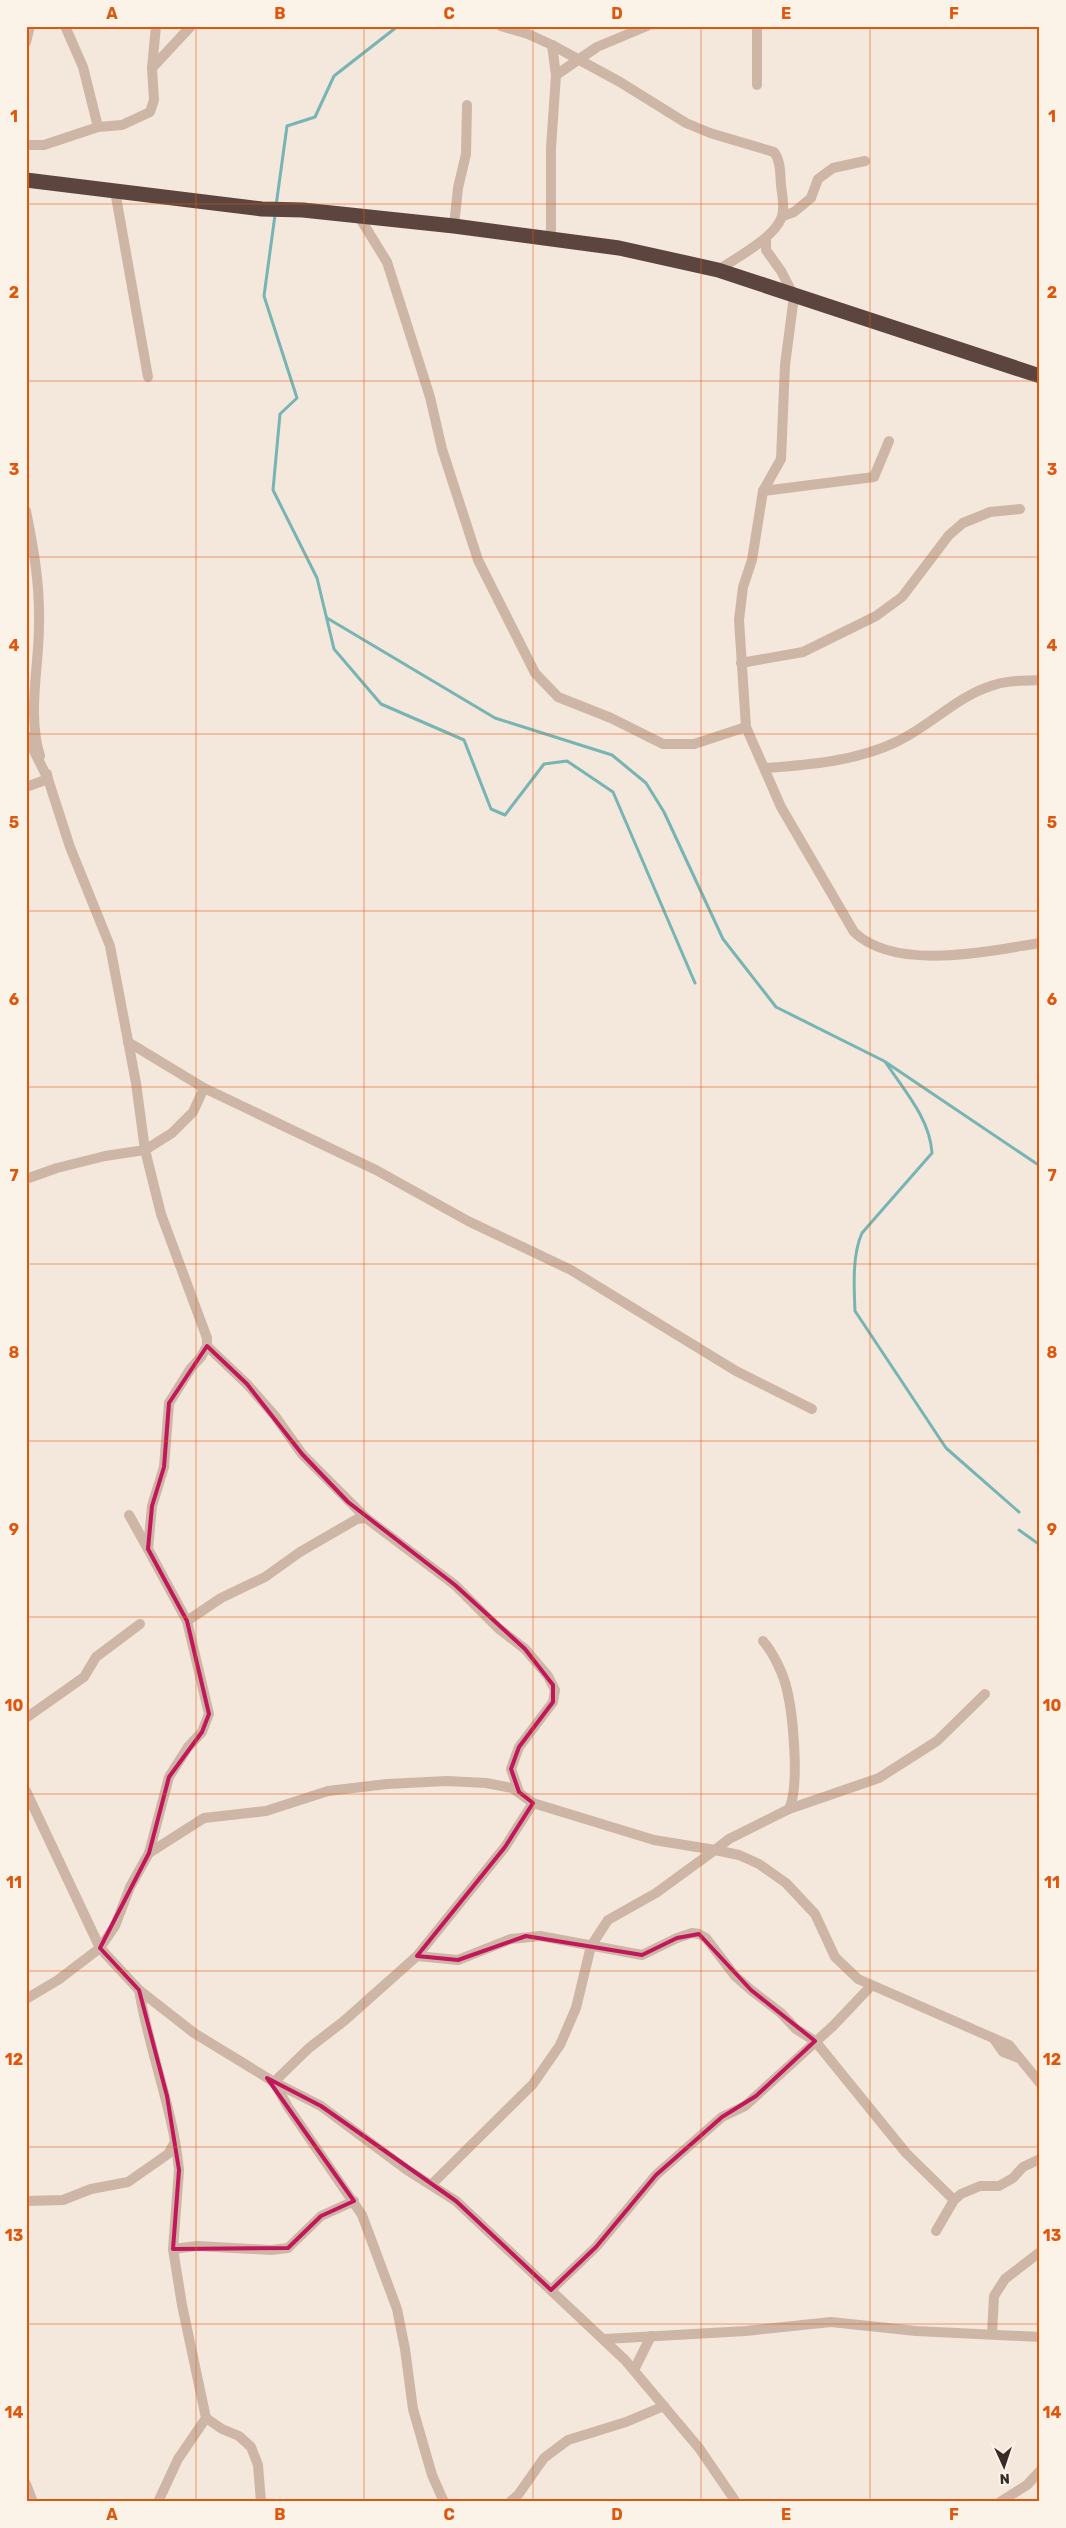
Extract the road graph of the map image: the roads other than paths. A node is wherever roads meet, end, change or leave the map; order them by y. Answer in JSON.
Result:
{"nodes":[{"id":1,"x":30,"y":26,"type":"edge"},
{"id":2,"x":65,"y":26,"type":"edge"},
{"id":3,"x":156,"y":26,"type":"edge"},
{"id":4,"x":191,"y":26,"type":"edge"},
{"id":5,"x":501,"y":26,"type":"edge"},
{"id":6,"x":647,"y":26,"type":"edge"},
{"id":7,"x":757,"y":26,"type":"edge"},
{"id":8,"x":26,"y":42,"type":"edge"},
{"id":9,"x":552,"y":46,"type":"junction"},
{"id":10,"x":579,"y":60,"type":"junction"},
{"id":11,"x":152,"y":68,"type":"junction"},
{"id":12,"x":556,"y":76,"type":"junction"},
{"id":13,"x":756,"y":86,"type":"dead end"},
{"id":14,"x":467,"y":105,"type":"dead end"},
{"id":15,"x":98,"y":126,"type":"junction"},
{"id":16,"x":26,"y":145,"type":"edge"},
{"id":17,"x":864,"y":161,"type":"dead end"},
{"id":18,"x":26,"y":180,"type":"edge"},
{"id":19,"x":115,"y":191,"type":"junction"},
{"id":20,"x":358,"y":215,"type":"junction"},
{"id":21,"x":782,"y":216,"type":"junction"},
{"id":22,"x":454,"y":226,"type":"junction"},
{"id":23,"x":551,"y":238,"type":"junction"},
{"id":24,"x":766,"y":240,"type":"junction"},
{"id":25,"x":718,"y":270,"type":"junction"},
{"id":26,"x":794,"y":296,"type":"junction"},
{"id":27,"x":1040,"y":376,"type":"edge"},
{"id":28,"x":148,"y":377,"type":"dead end"},
{"id":29,"x":889,"y":441,"type":"dead end"},
{"id":30,"x":763,"y":491,"type":"junction"},
{"id":31,"x":1020,"y":509,"type":"dead end"},
{"id":32,"x":26,"y":511,"type":"edge"},
{"id":33,"x":741,"y":663,"type":"junction"},
{"id":34,"x":1040,"y":680,"type":"edge"},
{"id":35,"x":746,"y":727,"type":"junction"},
{"id":36,"x":26,"y":736,"type":"edge"},
{"id":37,"x":766,"y":768,"type":"junction"},
{"id":38,"x":48,"y":779,"type":"junction"},
{"id":39,"x":26,"y":787,"type":"edge"},
{"id":40,"x":1040,"y":943,"type":"edge"},
{"id":41,"x":128,"y":1042,"type":"junction"},
{"id":42,"x":204,"y":1088,"type":"junction"},
{"id":43,"x":146,"y":1150,"type":"junction"},
{"id":44,"x":26,"y":1179,"type":"edge"},
{"id":45,"x":207,"y":1346,"type":"junction"},
{"id":46,"x":812,"y":1409,"type":"dead end"},
{"id":47,"x":129,"y":1515,"type":"dead end"},
{"id":48,"x":366,"y":1518,"type":"junction"},
{"id":49,"x":148,"y":1549,"type":"junction"},
{"id":50,"x":187,"y":1621,"type":"junction"},
{"id":51,"x":140,"y":1624,"type":"dead end"},
{"id":52,"x":763,"y":1641,"type":"dead end"},
{"id":53,"x":984,"y":1694,"type":"dead end"},
{"id":54,"x":26,"y":1718,"type":"edge"},
{"id":55,"x":26,"y":1791,"type":"edge"},
{"id":56,"x":519,"y":1792,"type":"junction"},
{"id":57,"x":533,"y":1803,"type":"junction"},
{"id":58,"x":789,"y":1809,"type":"junction"},
{"id":59,"x":714,"y":1850,"type":"junction"},
{"id":60,"x":149,"y":1853,"type":"junction"},
{"id":61,"x":591,"y":1946,"type":"junction"},
{"id":62,"x":100,"y":1948,"type":"junction"},
{"id":63,"x":417,"y":1956,"type":"junction"},
{"id":64,"x":871,"y":1986,"type":"junction"},
{"id":65,"x":139,"y":1990,"type":"junction"},
{"id":66,"x":26,"y":1999,"type":"edge"},
{"id":67,"x":815,"y":2041,"type":"junction"},
{"id":68,"x":274,"y":2082,"type":"junction"},
{"id":69,"x":1040,"y":2083,"type":"edge"},
{"id":70,"x":175,"y":2142,"type":"junction"},
{"id":71,"x":1040,"y":2158,"type":"edge"},
{"id":72,"x":431,"y":2186,"type":"junction"},
{"id":73,"x":954,"y":2200,"type":"junction"},
{"id":74,"x":26,"y":2201,"type":"edge"},
{"id":75,"x":354,"y":2201,"type":"junction"},
{"id":76,"x":936,"y":2231,"type":"dead end"},
{"id":77,"x":173,"y":2248,"type":"junction"},
{"id":78,"x":1040,"y":2252,"type":"edge"},
{"id":79,"x":551,"y":2290,"type":"junction"},
{"id":80,"x":992,"y":2334,"type":"junction"},
{"id":81,"x":651,"y":2336,"type":"junction"},
{"id":82,"x":1040,"y":2337,"type":"edge"},
{"id":83,"x":605,"y":2339,"type":"junction"},
{"id":84,"x":634,"y":2370,"type":"junction"},
{"id":85,"x":664,"y":2406,"type":"junction"},
{"id":86,"x":206,"y":2418,"type":"junction"},
{"id":87,"x":1040,"y":2471,"type":"edge"},
{"id":88,"x":26,"y":2484,"type":"edge"},
{"id":89,"x":33,"y":2502,"type":"edge"},
{"id":90,"x":158,"y":2502,"type":"edge"},
{"id":91,"x":262,"y":2502,"type":"edge"},
{"id":92,"x":444,"y":2502,"type":"edge"},
{"id":93,"x":510,"y":2502,"type":"edge"},
{"id":94,"x":736,"y":2502,"type":"edge"},
{"id":95,"x":1000,"y":2502,"type":"edge"}],
"edges":[{"from":1,"to":8,"type":"street"},
{"from":2,"to":15,"type":"street"},
{"from":3,"to":11,"type":"street"},
{"from":4,"to":11,"type":"street"},
{"from":5,"to":9,"type":"street"},
{"from":6,"to":10,"type":"street"},
{"from":7,"to":13,"type":"street"},
{"from":9,"to":10,"type":"street"},
{"from":9,"to":12,"type":"street"},
{"from":10,"to":12,"type":"street"},
{"from":10,"to":21,"type":"street"},
{"from":11,"to":15,"type":"street"},
{"from":12,"to":23,"type":"street"},
{"from":14,"to":22,"type":"street"},
{"from":15,"to":16,"type":"street"},
{"from":17,"to":21,"type":"street"},
{"from":18,"to":19,"type":"highway"},
{"from":19,"to":20,"type":"highway"},
{"from":19,"to":28,"type":"street"},
{"from":20,"to":22,"type":"highway"},
{"from":20,"to":35,"type":"street"},
{"from":21,"to":24,"type":"street"},
{"from":22,"to":23,"type":"highway"},
{"from":23,"to":25,"type":"highway"},
{"from":24,"to":25,"type":"street"},
{"from":24,"to":26,"type":"street"},
{"from":25,"to":26,"type":"highway"},
{"from":26,"to":27,"type":"highway"},
{"from":26,"to":30,"type":"street"},
{"from":29,"to":30,"type":"street"},
{"from":30,"to":33,"type":"street"},
{"from":31,"to":33,"type":"street"},
{"from":32,"to":38,"type":"street"},
{"from":33,"to":35,"type":"street"},
{"from":34,"to":37,"type":"street"},
{"from":35,"to":37,"type":"street"},
{"from":36,"to":38,"type":"street"},
{"from":37,"to":40,"type":"street"},
{"from":38,"to":39,"type":"street"},
{"from":38,"to":41,"type":"street"},
{"from":41,"to":42,"type":"street"},
{"from":41,"to":43,"type":"street"},
{"from":42,"to":43,"type":"street"},
{"from":42,"to":46,"type":"street"},
{"from":43,"to":44,"type":"street"},
{"from":43,"to":45,"type":"street"},
{"from":45,"to":48,"type":"street"},
{"from":45,"to":49,"type":"street"},
{"from":47,"to":49,"type":"street"},
{"from":48,"to":50,"type":"street"},
{"from":48,"to":56,"type":"street"},
{"from":49,"to":50,"type":"street"},
{"from":50,"to":60,"type":"street"},
{"from":51,"to":54,"type":"street"},
{"from":52,"to":58,"type":"street"},
{"from":53,"to":58,"type":"street"},
{"from":55,"to":62,"type":"street"},
{"from":56,"to":57,"type":"street"},
{"from":56,"to":60,"type":"street"},
{"from":57,"to":59,"type":"street"},
{"from":57,"to":63,"type":"street"},
{"from":58,"to":59,"type":"street"},
{"from":59,"to":61,"type":"street"},
{"from":59,"to":64,"type":"street"},
{"from":60,"to":62,"type":"street"},
{"from":61,"to":63,"type":"street"},
{"from":61,"to":67,"type":"street"},
{"from":61,"to":72,"type":"street"},
{"from":62,"to":65,"type":"street"},
{"from":62,"to":66,"type":"street"},
{"from":63,"to":68,"type":"street"},
{"from":64,"to":67,"type":"street"},
{"from":64,"to":69,"type":"street"},
{"from":65,"to":68,"type":"street"},
{"from":65,"to":70,"type":"street"},
{"from":67,"to":73,"type":"street"},
{"from":67,"to":79,"type":"street"},
{"from":68,"to":72,"type":"street"},
{"from":68,"to":75,"type":"street"},
{"from":70,"to":74,"type":"street"},
{"from":70,"to":77,"type":"street"},
{"from":71,"to":73,"type":"street"},
{"from":72,"to":79,"type":"street"},
{"from":73,"to":76,"type":"street"},
{"from":75,"to":77,"type":"street"},
{"from":75,"to":92,"type":"street"},
{"from":77,"to":86,"type":"street"},
{"from":78,"to":80,"type":"street"},
{"from":79,"to":83,"type":"street"},
{"from":80,"to":81,"type":"street"},
{"from":80,"to":82,"type":"street"},
{"from":81,"to":83,"type":"street"},
{"from":81,"to":84,"type":"street"},
{"from":83,"to":84,"type":"street"},
{"from":84,"to":85,"type":"street"},
{"from":85,"to":93,"type":"street"},
{"from":85,"to":94,"type":"street"},
{"from":86,"to":90,"type":"street"},
{"from":86,"to":91,"type":"street"},
{"from":87,"to":95,"type":"street"},
{"from":88,"to":89,"type":"street"}]}
